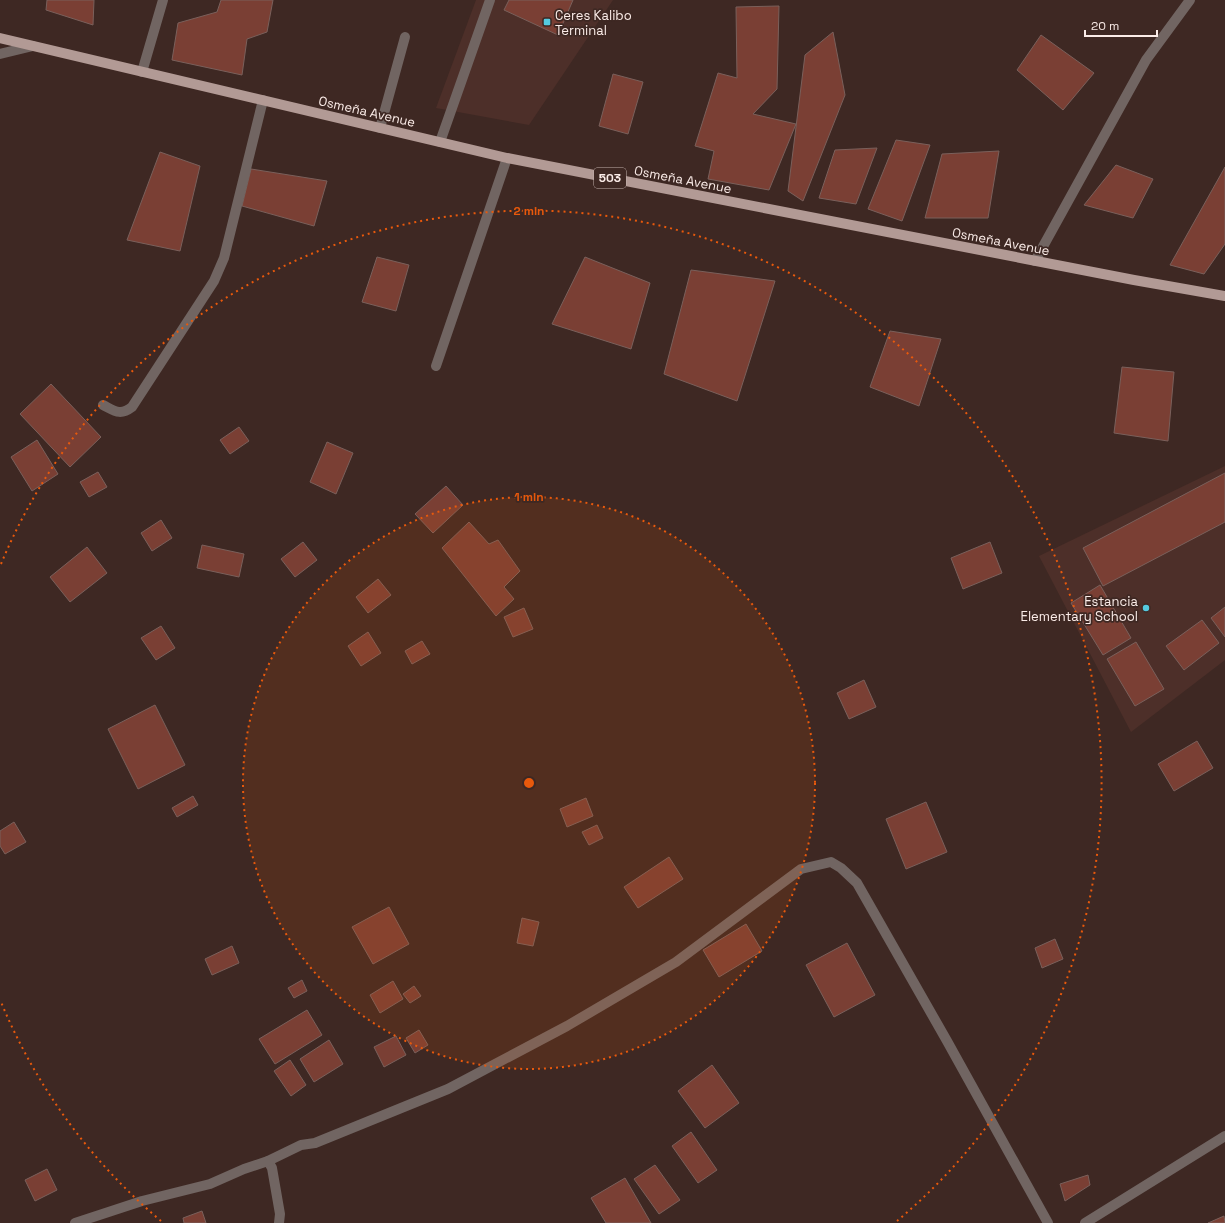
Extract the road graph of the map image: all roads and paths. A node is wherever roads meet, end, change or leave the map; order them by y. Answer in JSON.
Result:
{"nodes":[{"id":1,"x":164,"y":0,"type":"edge"},
{"id":2,"x":490,"y":0,"type":"edge"},
{"id":3,"x":1190,"y":0,"type":"edge"},
{"id":4,"x":405,"y":37,"type":"dead end"},
{"id":5,"x":0,"y":38,"type":"edge"},
{"id":6,"x":32,"y":46,"type":"junction"},
{"id":7,"x":0,"y":54,"type":"edge"},
{"id":8,"x":142,"y":72,"type":"junction"},
{"id":9,"x":263,"y":100,"type":"junction"},
{"id":10,"x":380,"y":128,"type":"junction"},
{"id":11,"x":440,"y":142,"type":"junction"},
{"id":12,"x":507,"y":158,"type":"junction"},
{"id":13,"x":1035,"y":261,"type":"junction"},
{"id":14,"x":1225,"y":296,"type":"edge"},
{"id":15,"x":436,"y":366,"type":"dead end"},
{"id":16,"x":103,"y":405,"type":"dead end"},
{"id":17,"x":1225,"y":1136,"type":"edge"},
{"id":18,"x":268,"y":1161,"type":"junction"},
{"id":19,"x":75,"y":1223,"type":"edge"},
{"id":20,"x":279,"y":1223,"type":"edge"},
{"id":21,"x":1048,"y":1223,"type":"edge"},
{"id":22,"x":1085,"y":1223,"type":"edge"}],
"edges":[{"from":1,"to":8,"type":"street"},
{"from":2,"to":11,"type":"street"},
{"from":3,"to":13,"type":"street"},
{"from":4,"to":10,"type":"street"},
{"from":5,"to":6,"type":"main road","name":"Osmeña Avenue","number":"503"},
{"from":6,"to":7,"type":"street"},
{"from":6,"to":8,"type":"main road","name":"Osmeña Avenue","number":"503"},
{"from":8,"to":9,"type":"main road","name":"Osmeña Avenue","number":"503"},
{"from":9,"to":10,"type":"main road","name":"Osmeña Avenue","number":"503"},
{"from":9,"to":16,"type":"street"},
{"from":10,"to":11,"type":"main road","name":"Osmeña Avenue","number":"503"},
{"from":11,"to":12,"type":"main road","name":"Osmeña Avenue","number":"503"},
{"from":12,"to":13,"type":"main road","name":"Osmeña Avenue","number":"503"},
{"from":12,"to":15,"type":"street"},
{"from":13,"to":14,"type":"main road","name":"Osmeña Avenue","number":"503"},
{"from":17,"to":22,"type":"street"},
{"from":18,"to":19,"type":"street"},
{"from":18,"to":20,"type":"street"},
{"from":18,"to":21,"type":"street"}]}
